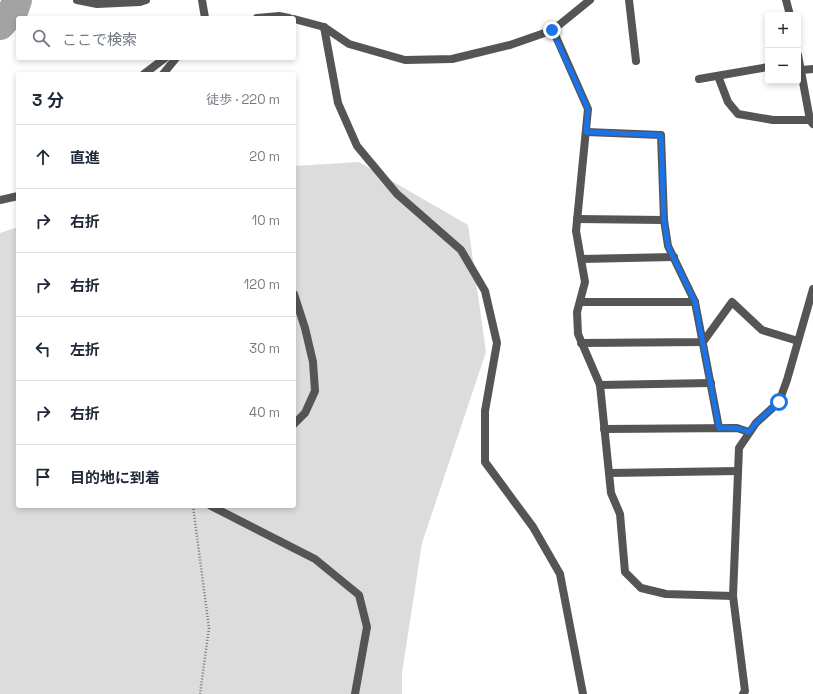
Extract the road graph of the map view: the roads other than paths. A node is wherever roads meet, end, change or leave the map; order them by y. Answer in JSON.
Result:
{"nodes":[{"id":1,"x":77,"y":0,"type":"edge"},
{"id":2,"x":146,"y":0,"type":"edge"},
{"id":3,"x":202,"y":0,"type":"edge"},
{"id":4,"x":590,"y":0,"type":"edge"},
{"id":5,"x":629,"y":0,"type":"edge"},
{"id":6,"x":786,"y":0,"type":"edge"},
{"id":7,"x":789,"y":12,"type":"edge"},
{"id":8,"x":205,"y":16,"type":"edge"},
{"id":9,"x":296,"y":20,"type":"edge"},
{"id":10,"x":324,"y":27,"type":"junction"},
{"id":11,"x":552,"y":30,"type":"junction"},
{"id":12,"x":162,"y":60,"type":"edge"},
{"id":13,"x":174,"y":60,"type":"edge"},
{"id":14,"x":636,"y":61,"type":"dead end"},
{"id":15,"x":801,"y":63,"type":"edge"},
{"id":16,"x":765,"y":68,"type":"edge"},
{"id":17,"x":813,"y":69,"type":"edge"},
{"id":18,"x":801,"y":71,"type":"edge"},
{"id":19,"x":147,"y":72,"type":"edge"},
{"id":20,"x":165,"y":72,"type":"edge"},
{"id":21,"x":718,"y":76,"type":"junction"},
{"id":22,"x":699,"y":79,"type":"dead end"},
{"id":23,"x":812,"y":122,"type":"edge"},
{"id":24,"x":586,"y":132,"type":"junction"},
{"id":25,"x":16,"y":196,"type":"edge"},
{"id":26,"x":0,"y":200,"type":"edge"},
{"id":27,"x":577,"y":219,"type":"junction"},
{"id":28,"x":664,"y":220,"type":"junction"},
{"id":29,"x":674,"y":257,"type":"junction"},
{"id":30,"x":581,"y":259,"type":"junction"},
{"id":31,"x":813,"y":289,"type":"edge"},
{"id":32,"x":296,"y":300,"type":"edge"},
{"id":33,"x":580,"y":302,"type":"junction"},
{"id":34,"x":695,"y":302,"type":"junction"},
{"id":35,"x":798,"y":341,"type":"junction"},
{"id":36,"x":703,"y":342,"type":"junction"},
{"id":37,"x":581,"y":343,"type":"junction"},
{"id":38,"x":711,"y":384,"type":"junction"},
{"id":39,"x":600,"y":385,"type":"junction"},
{"id":40,"x":296,"y":422,"type":"edge"},
{"id":41,"x":719,"y":428,"type":"junction"},
{"id":42,"x":604,"y":429,"type":"junction"},
{"id":43,"x":749,"y":432,"type":"junction"},
{"id":44,"x":738,"y":471,"type":"junction"},
{"id":45,"x":609,"y":474,"type":"junction"},
{"id":46,"x":215,"y":508,"type":"edge"},
{"id":47,"x":733,"y":596,"type":"junction"},
{"id":48,"x":355,"y":694,"type":"edge"},
{"id":49,"x":583,"y":694,"type":"edge"},
{"id":50,"x":743,"y":694,"type":"edge"}],
"edges":[{"from":1,"to":2,"type":"street"},
{"from":3,"to":8,"type":"street"},
{"from":4,"to":11,"type":"street"},
{"from":5,"to":14,"type":"street"},
{"from":6,"to":7,"type":"street"},
{"from":9,"to":10,"type":"street"},
{"from":10,"to":11,"type":"street"},
{"from":10,"to":49,"type":"street"},
{"from":11,"to":24,"type":"street"},
{"from":12,"to":19,"type":"street"},
{"from":13,"to":20,"type":"street"},
{"from":15,"to":17,"type":"street"},
{"from":16,"to":21,"type":"street"},
{"from":18,"to":23,"type":"street"},
{"from":21,"to":22,"type":"street"},
{"from":21,"to":23,"type":"street"},
{"from":24,"to":27,"type":"street"},
{"from":24,"to":28,"type":"street"},
{"from":25,"to":26,"type":"street"},
{"from":27,"to":28,"type":"street"},
{"from":27,"to":30,"type":"street"},
{"from":28,"to":29,"type":"street"},
{"from":29,"to":30,"type":"street"},
{"from":29,"to":34,"type":"street"},
{"from":30,"to":33,"type":"street"},
{"from":31,"to":35,"type":"street"},
{"from":32,"to":40,"type":"street"},
{"from":33,"to":34,"type":"street"},
{"from":33,"to":37,"type":"street"},
{"from":34,"to":36,"type":"street"},
{"from":35,"to":36,"type":"street"},
{"from":35,"to":43,"type":"street"},
{"from":36,"to":37,"type":"street"},
{"from":36,"to":38,"type":"street"},
{"from":37,"to":39,"type":"street"},
{"from":38,"to":39,"type":"street"},
{"from":38,"to":41,"type":"street"},
{"from":39,"to":42,"type":"street"},
{"from":41,"to":42,"type":"street"},
{"from":41,"to":43,"type":"street"},
{"from":42,"to":45,"type":"street"},
{"from":43,"to":44,"type":"street"},
{"from":44,"to":45,"type":"street"},
{"from":44,"to":47,"type":"street"},
{"from":45,"to":47,"type":"street"},
{"from":46,"to":48,"type":"street"},
{"from":47,"to":50,"type":"street"}]}
